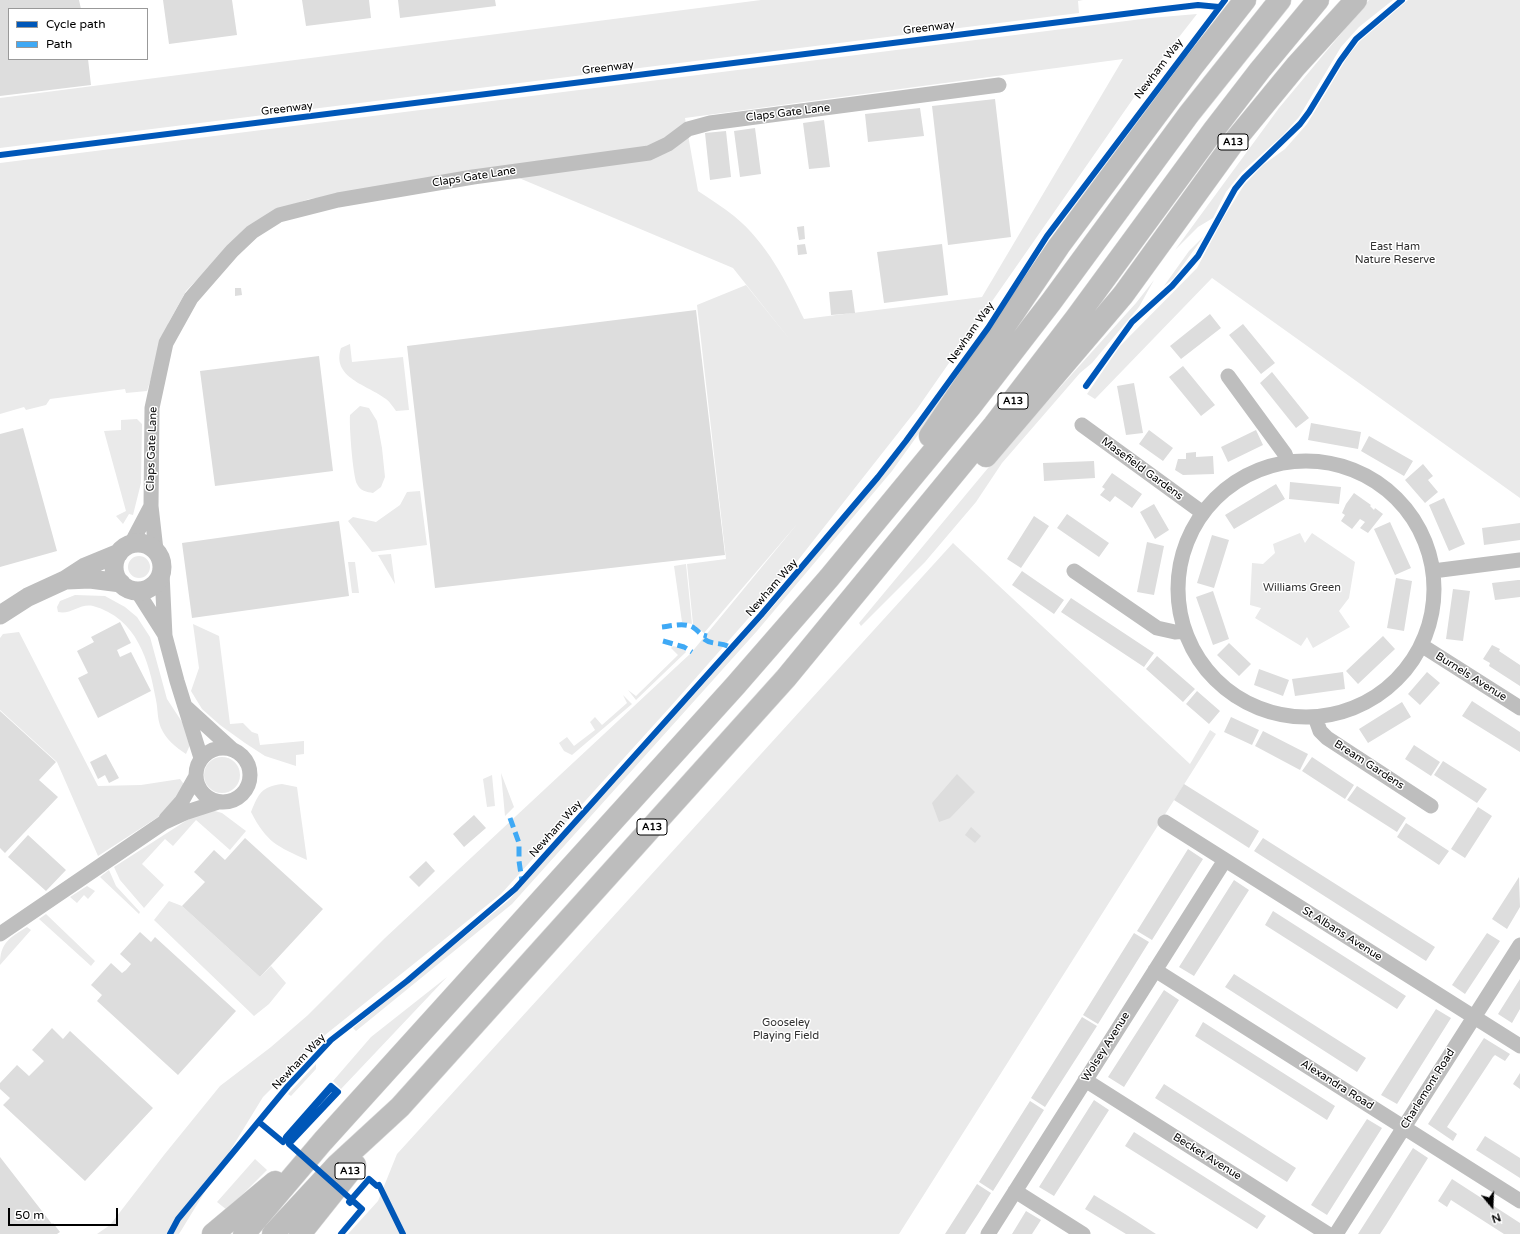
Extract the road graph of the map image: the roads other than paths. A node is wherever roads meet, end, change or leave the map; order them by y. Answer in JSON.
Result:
{"nodes":[{"id":1,"x":1245,"y":0,"type":"edge"},
{"id":2,"x":1280,"y":0,"type":"edge"},
{"id":3,"x":1318,"y":0,"type":"edge"},
{"id":4,"x":1356,"y":0,"type":"edge"},
{"id":5,"x":999,"y":85,"type":"dead end"},
{"id":6,"x":1228,"y":376,"type":"dead end"},
{"id":7,"x":1082,"y":425,"type":"dead end"},
{"id":8,"x":1288,"y":462,"type":"junction"},
{"id":9,"x":150,"y":506,"type":"junction"},
{"id":10,"x":1203,"y":513,"type":"junction"},
{"id":11,"x":875,"y":523,"type":"junction"},
{"id":12,"x":898,"y":542,"type":"junction"},
{"id":13,"x":125,"y":548,"type":"junction"},
{"id":14,"x":156,"y":550,"type":"junction"},
{"id":15,"x":1520,"y":560,"type":"edge"},
{"id":16,"x":1074,"y":571,"type":"dead end"},
{"id":17,"x":1433,"y":571,"type":"junction"},
{"id":18,"x":162,"y":573,"type":"junction"},
{"id":19,"x":65,"y":580,"type":"junction"},
{"id":20,"x":129,"y":587,"type":"junction"},
{"id":21,"x":0,"y":615,"type":"edge"},
{"id":22,"x":1184,"y":631,"type":"junction"},
{"id":23,"x":165,"y":636,"type":"junction"},
{"id":24,"x":1421,"y":646,"type":"junction"},
{"id":25,"x":187,"y":707,"type":"junction"},
{"id":26,"x":1520,"y":708,"type":"edge"},
{"id":27,"x":1315,"y":717,"type":"junction"},
{"id":28,"x":233,"y":750,"type":"junction"},
{"id":29,"x":201,"y":758,"type":"junction"},
{"id":30,"x":195,"y":778,"type":"junction"},
{"id":31,"x":218,"y":802,"type":"junction"},
{"id":32,"x":1431,"y":806,"type":"dead end"},
{"id":33,"x":1165,"y":822,"type":"dead end"},
{"id":34,"x":163,"y":823,"type":"junction"},
{"id":35,"x":1225,"y":860,"type":"junction"},
{"id":36,"x":0,"y":934,"type":"edge"},
{"id":37,"x":1520,"y":945,"type":"edge"},
{"id":38,"x":1155,"y":970,"type":"junction"},
{"id":39,"x":1473,"y":1016,"type":"junction"},
{"id":40,"x":1520,"y":1046,"type":"edge"},
{"id":41,"x":1085,"y":1080,"type":"junction"},
{"id":42,"x":400,"y":1108,"type":"junction"},
{"id":43,"x":1404,"y":1128,"type":"junction"},
{"id":44,"x":324,"y":1141,"type":"junction"},
{"id":45,"x":1015,"y":1191,"type":"junction"},
{"id":46,"x":1520,"y":1200,"type":"edge"},
{"id":47,"x":213,"y":1234,"type":"edge"},
{"id":48,"x":244,"y":1234,"type":"edge"},
{"id":49,"x":273,"y":1234,"type":"edge"},
{"id":50,"x":300,"y":1234,"type":"edge"},
{"id":51,"x":988,"y":1234,"type":"edge"},
{"id":52,"x":1083,"y":1234,"type":"edge"},
{"id":53,"x":1328,"y":1234,"type":"edge"},
{"id":54,"x":1336,"y":1234,"type":"edge"}],
"edges":[{"from":1,"to":11,"type":"highway","number":"A13"},
{"from":2,"to":11,"type":"highway","number":"A13"},
{"from":3,"to":12,"type":"highway","number":"A13"},
{"from":4,"to":12,"type":"highway","number":"A13"},
{"from":5,"to":9,"type":"street","name":"Claps Gate Lane"},
{"from":6,"to":8,"type":"street"},
{"from":7,"to":10,"type":"street","name":"Masefield Gardens"},
{"from":8,"to":10,"type":"street"},
{"from":8,"to":17,"type":"street"},
{"from":9,"to":13,"type":"street","name":"Claps Gate Lane"},
{"from":9,"to":14,"type":"street","name":"Claps Gate Lane"},
{"from":10,"to":22,"type":"street"},
{"from":11,"to":44,"type":"highway","number":"A13"},
{"from":12,"to":42,"type":"highway","number":"A13"},
{"from":13,"to":14,"type":"street"},
{"from":13,"to":19,"type":"street"},
{"from":13,"to":20,"type":"street","name":"Claps Gate Lane"},
{"from":14,"to":18,"type":"street","name":"Claps Gate Lane"},
{"from":15,"to":17,"type":"street"},
{"from":16,"to":22,"type":"street"},
{"from":17,"to":24,"type":"street"},
{"from":18,"to":20,"type":"street"},
{"from":18,"to":23,"type":"street"},
{"from":19,"to":20,"type":"street"},
{"from":19,"to":21,"type":"street"},
{"from":20,"to":23,"type":"street"},
{"from":22,"to":27,"type":"street"},
{"from":23,"to":25,"type":"street"},
{"from":24,"to":26,"type":"street","name":"Burnels Avenue"},
{"from":24,"to":27,"type":"street"},
{"from":25,"to":28,"type":"street"},
{"from":25,"to":29,"type":"street"},
{"from":27,"to":32,"type":"street","name":"Bream Gardens"},
{"from":28,"to":29,"type":"street"},
{"from":28,"to":31,"type":"street"},
{"from":29,"to":30,"type":"street"},
{"from":30,"to":31,"type":"street"},
{"from":30,"to":34,"type":"street"},
{"from":31,"to":34,"type":"street"},
{"from":33,"to":35,"type":"street","name":"St Albans Avenue"},
{"from":34,"to":36,"type":"street"},
{"from":35,"to":38,"type":"street","name":"Wolsey Avenue"},
{"from":35,"to":39,"type":"street","name":"St Albans Avenue"},
{"from":37,"to":39,"type":"street","name":"Charlemont Road"},
{"from":38,"to":41,"type":"street","name":"Wolsey Avenue"},
{"from":38,"to":43,"type":"street","name":"Alexandra Road"},
{"from":39,"to":40,"type":"street","name":"St Albans Avenue"},
{"from":39,"to":43,"type":"street","name":"Charlemont Road"},
{"from":41,"to":45,"type":"street","name":"Wolsey Avenue"},
{"from":41,"to":53,"type":"street","name":"Becket Avenue"},
{"from":42,"to":49,"type":"highway","number":"A13"},
{"from":42,"to":50,"type":"highway","number":"A13"},
{"from":43,"to":46,"type":"street","name":"Alexandra Road"},
{"from":43,"to":54,"type":"street","name":"Charlemont Road"},
{"from":44,"to":47,"type":"highway","number":"A13"},
{"from":44,"to":48,"type":"highway","number":"A13"},
{"from":45,"to":51,"type":"street","name":"Wolsey Avenue"},
{"from":45,"to":52,"type":"street"}]}
